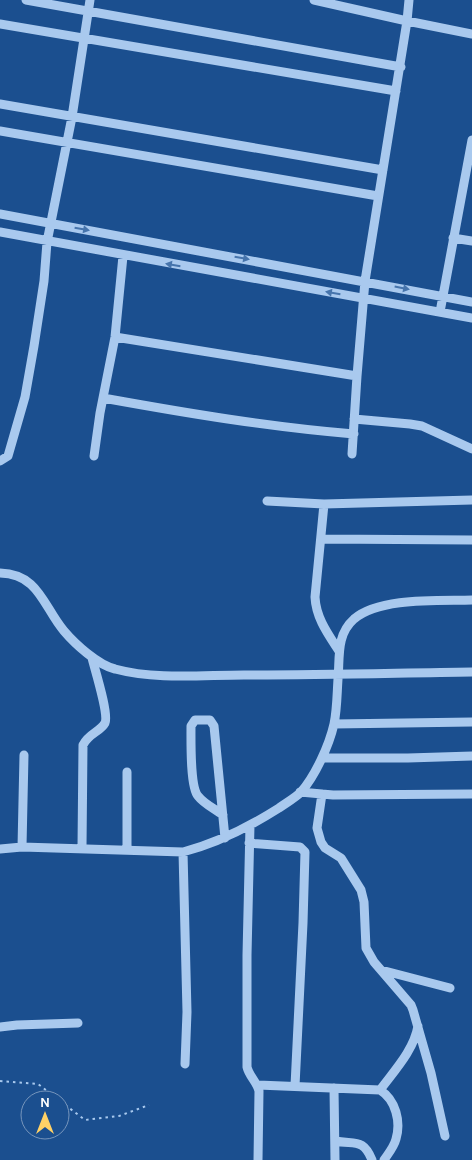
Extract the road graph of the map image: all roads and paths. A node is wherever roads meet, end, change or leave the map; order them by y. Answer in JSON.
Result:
{"nodes":[{"id":1,"x":26,"y":0,"type":"edge"},
{"id":2,"x":90,"y":0,"type":"edge"},
{"id":3,"x":314,"y":0,"type":"edge"},
{"id":4,"x":409,"y":0,"type":"edge"},
{"id":5,"x":88,"y":11,"type":"junction"},
{"id":6,"x":407,"y":21,"type":"junction"},
{"id":7,"x":0,"y":24,"type":"edge"},
{"id":8,"x":472,"y":34,"type":"edge"},
{"id":9,"x":83,"y":39,"type":"junction"},
{"id":10,"x":401,"y":67,"type":"junction"},
{"id":11,"x":396,"y":91,"type":"junction"},
{"id":12,"x":0,"y":104,"type":"edge"},
{"id":13,"x":72,"y":117,"type":"junction"},
{"id":14,"x":0,"y":131,"type":"edge"},
{"id":15,"x":472,"y":140,"type":"edge"},
{"id":16,"x":67,"y":143,"type":"junction"},
{"id":17,"x":382,"y":170,"type":"junction"},
{"id":18,"x":469,"y":171,"type":"edge"},
{"id":19,"x":378,"y":196,"type":"junction"},
{"id":20,"x":0,"y":214,"type":"edge"},
{"id":21,"x":51,"y":223,"type":"junction"},
{"id":22,"x":0,"y":232,"type":"edge"},
{"id":23,"x":453,"y":238,"type":"junction"},
{"id":24,"x":472,"y":241,"type":"edge"},
{"id":25,"x":47,"y":242,"type":"junction"},
{"id":26,"x":123,"y":256,"type":"junction"},
{"id":27,"x":365,"y":281,"type":"junction"},
{"id":28,"x":443,"y":296,"type":"junction"},
{"id":29,"x":365,"y":299,"type":"junction"},
{"id":30,"x":472,"y":302,"type":"edge"},
{"id":31,"x":440,"y":312,"type":"junction"},
{"id":32,"x":472,"y":318,"type":"edge"},
{"id":33,"x":115,"y":337,"type":"junction"},
{"id":34,"x":357,"y":376,"type":"junction"},
{"id":35,"x":102,"y":398,"type":"junction"},
{"id":36,"x":354,"y":419,"type":"junction"},
{"id":37,"x":354,"y":434,"type":"junction"},
{"id":38,"x":472,"y":449,"type":"edge"},
{"id":39,"x":352,"y":454,"type":"dead end"},
{"id":40,"x":94,"y":456,"type":"dead end"},
{"id":41,"x":0,"y":462,"type":"edge"},
{"id":42,"x":472,"y":500,"type":"edge"},
{"id":43,"x":267,"y":502,"type":"dead end"},
{"id":44,"x":324,"y":504,"type":"junction"},
{"id":45,"x":322,"y":539,"type":"junction"},
{"id":46,"x":472,"y":540,"type":"edge"},
{"id":47,"x":0,"y":573,"type":"edge"},
{"id":48,"x":472,"y":600,"type":"edge"},
{"id":49,"x":339,"y":651,"type":"junction"},
{"id":50,"x":92,"y":658,"type":"junction"},
{"id":51,"x":472,"y":672,"type":"edge"},
{"id":52,"x":338,"y":675,"type":"junction"},
{"id":53,"x":472,"y":722,"type":"edge"},
{"id":54,"x":334,"y":724,"type":"junction"},
{"id":55,"x":24,"y":755,"type":"dead end"},
{"id":56,"x":472,"y":756,"type":"edge"},
{"id":57,"x":322,"y":758,"type":"junction"},
{"id":58,"x":127,"y":772,"type":"dead end"},
{"id":59,"x":300,"y":792,"type":"junction"},
{"id":60,"x":322,"y":794,"type":"junction"},
{"id":61,"x":472,"y":794,"type":"edge"},
{"id":62,"x":223,"y":815,"type":"junction"},
{"id":63,"x":250,"y":825,"type":"junction"},
{"id":64,"x":225,"y":838,"type":"junction"},
{"id":65,"x":249,"y":843,"type":"junction"},
{"id":66,"x":22,"y":847,"type":"junction"},
{"id":67,"x":82,"y":848,"type":"junction"},
{"id":68,"x":0,"y":849,"type":"edge"},
{"id":69,"x":127,"y":850,"type":"junction"},
{"id":70,"x":183,"y":852,"type":"junction"},
{"id":71,"x":381,"y":970,"type":"junction"},
{"id":72,"x":450,"y":988,"type":"dead end"},
{"id":73,"x":78,"y":1023,"type":"dead end"},
{"id":74,"x":418,"y":1025,"type":"junction"},
{"id":75,"x":0,"y":1027,"type":"edge"},
{"id":76,"x":185,"y":1064,"type":"dead end"},
{"id":77,"x":0,"y":1081,"type":"edge"},
{"id":78,"x":258,"y":1085,"type":"junction"},
{"id":79,"x":295,"y":1086,"type":"junction"},
{"id":80,"x":334,"y":1088,"type":"junction"},
{"id":81,"x":46,"y":1090,"type":"edge"},
{"id":82,"x":380,"y":1090,"type":"junction"},
{"id":83,"x":149,"y":1105,"type":"dead end"},
{"id":84,"x":70,"y":1108,"type":"edge"},
{"id":85,"x":444,"y":1136,"type":"dead end"},
{"id":86,"x":335,"y":1141,"type":"junction"},
{"id":87,"x":258,"y":1160,"type":"edge"},
{"id":88,"x":335,"y":1160,"type":"edge"},
{"id":89,"x":372,"y":1160,"type":"edge"},
{"id":90,"x":384,"y":1160,"type":"edge"}],
"edges":[{"from":1,"to":5,"type":"street"},
{"from":2,"to":5,"type":"street"},
{"from":3,"to":6,"type":"street"},
{"from":4,"to":6,"type":"street"},
{"from":5,"to":9,"type":"street"},
{"from":5,"to":10,"type":"street"},
{"from":6,"to":8,"type":"street"},
{"from":6,"to":10,"type":"street"},
{"from":7,"to":9,"type":"street"},
{"from":9,"to":11,"type":"street"},
{"from":9,"to":13,"type":"street"},
{"from":10,"to":11,"type":"street"},
{"from":11,"to":17,"type":"street"},
{"from":12,"to":13,"type":"street"},
{"from":13,"to":16,"type":"street"},
{"from":13,"to":17,"type":"street"},
{"from":14,"to":16,"type":"street"},
{"from":15,"to":18,"type":"street"},
{"from":16,"to":19,"type":"street"},
{"from":16,"to":21,"type":"street"},
{"from":17,"to":19,"type":"street"},
{"from":18,"to":23,"type":"street"},
{"from":19,"to":27,"type":"street"},
{"from":20,"to":21,"type":"street"},
{"from":21,"to":25,"type":"street"},
{"from":21,"to":27,"type":"street","one_way":true},
{"from":22,"to":25,"type":"street"},
{"from":23,"to":24,"type":"street"},
{"from":23,"to":28,"type":"street"},
{"from":25,"to":26,"type":"street"},
{"from":25,"to":41,"type":"street"},
{"from":29,"to":26,"type":"street","one_way":true},
{"from":26,"to":33,"type":"street"},
{"from":27,"to":28,"type":"street","one_way":true},
{"from":27,"to":29,"type":"street"},
{"from":28,"to":30,"type":"street"},
{"from":28,"to":31,"type":"street"},
{"from":29,"to":31,"type":"street"},
{"from":29,"to":34,"type":"street"},
{"from":31,"to":32,"type":"street"},
{"from":33,"to":34,"type":"street"},
{"from":33,"to":35,"type":"street"},
{"from":34,"to":36,"type":"street"},
{"from":35,"to":37,"type":"street"},
{"from":35,"to":40,"type":"street"},
{"from":36,"to":37,"type":"street"},
{"from":36,"to":38,"type":"street"},
{"from":37,"to":39,"type":"street"},
{"from":42,"to":44,"type":"street"},
{"from":43,"to":44,"type":"street"},
{"from":44,"to":45,"type":"street"},
{"from":45,"to":46,"type":"street"},
{"from":45,"to":49,"type":"street"},
{"from":47,"to":50,"type":"street"},
{"from":48,"to":49,"type":"street"},
{"from":49,"to":52,"type":"street"},
{"from":50,"to":52,"type":"street"},
{"from":50,"to":67,"type":"street"},
{"from":51,"to":52,"type":"street"},
{"from":52,"to":54,"type":"street"},
{"from":53,"to":54,"type":"street"},
{"from":54,"to":57,"type":"street"},
{"from":55,"to":66,"type":"street"},
{"from":56,"to":57,"type":"street"},
{"from":57,"to":59,"type":"street"},
{"from":58,"to":69,"type":"street"},
{"from":59,"to":60,"type":"street"},
{"from":59,"to":63,"type":"street"},
{"from":60,"to":61,"type":"street"},
{"from":60,"to":71,"type":"street"},
{"from":62,"to":62,"type":"street"},
{"from":62,"to":64,"type":"street"},
{"from":63,"to":64,"type":"street"},
{"from":63,"to":65,"type":"street"},
{"from":64,"to":70,"type":"street"},
{"from":65,"to":78,"type":"street"},
{"from":65,"to":79,"type":"street"},
{"from":66,"to":67,"type":"street"},
{"from":66,"to":68,"type":"street"},
{"from":67,"to":69,"type":"street"},
{"from":69,"to":70,"type":"street"},
{"from":70,"to":76,"type":"street"},
{"from":71,"to":72,"type":"street"},
{"from":71,"to":74,"type":"street"},
{"from":73,"to":75,"type":"street"},
{"from":74,"to":82,"type":"street"},
{"from":74,"to":85,"type":"street"},
{"from":77,"to":81,"type":"path"},
{"from":78,"to":79,"type":"street"},
{"from":78,"to":87,"type":"street"},
{"from":79,"to":80,"type":"street"},
{"from":80,"to":82,"type":"street"},
{"from":80,"to":86,"type":"street"},
{"from":82,"to":90,"type":"street"},
{"from":83,"to":84,"type":"path"},
{"from":86,"to":88,"type":"street"},
{"from":86,"to":89,"type":"street"}]}
